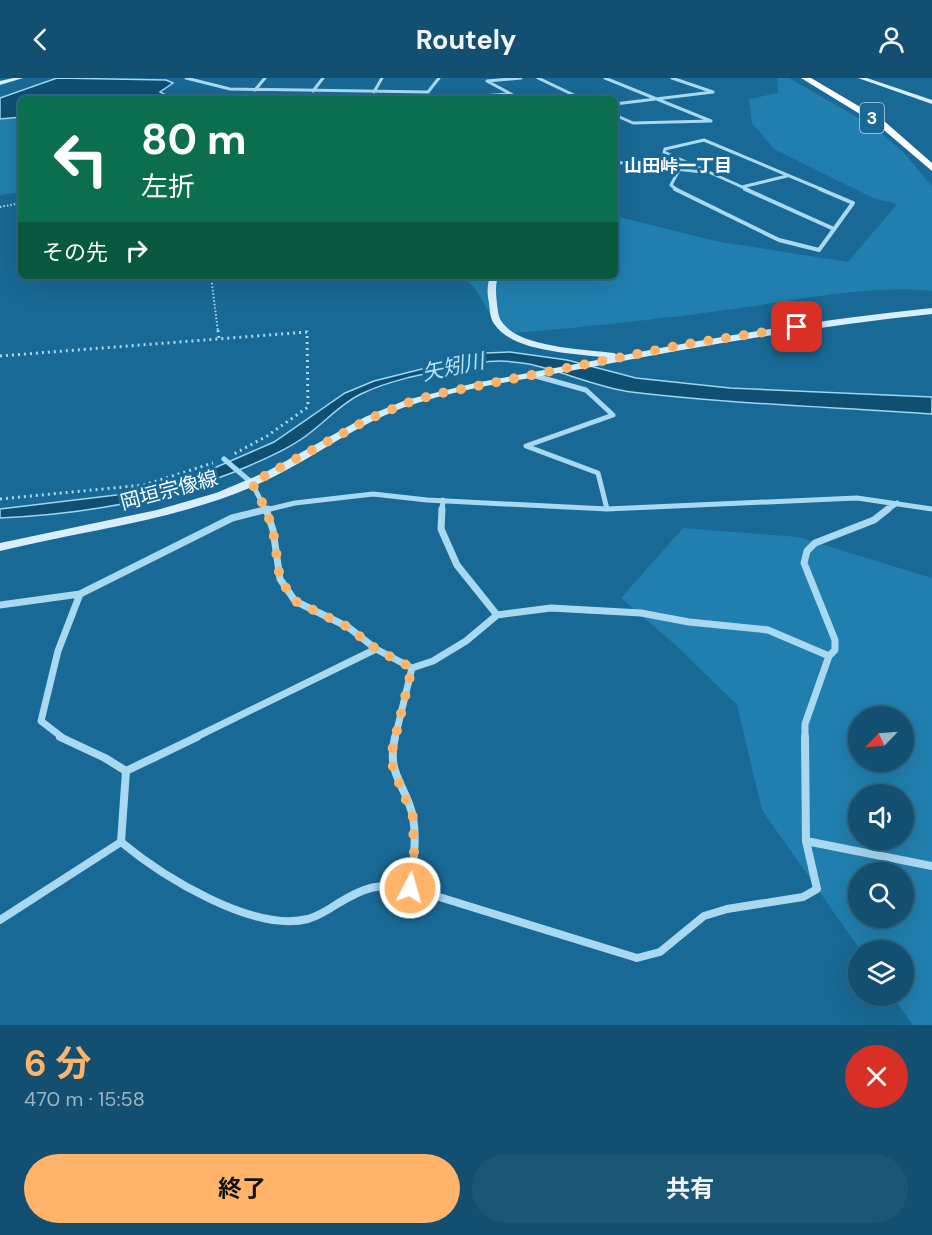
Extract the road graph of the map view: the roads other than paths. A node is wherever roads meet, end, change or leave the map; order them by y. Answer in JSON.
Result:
{"nodes":[{"id":1,"x":20,"y":78,"type":"edge"},
{"id":2,"x":186,"y":78,"type":"edge"},
{"id":3,"x":209,"y":78,"type":"edge"},
{"id":4,"x":265,"y":78,"type":"edge"},
{"id":5,"x":323,"y":78,"type":"edge"},
{"id":6,"x":382,"y":78,"type":"edge"},
{"id":7,"x":439,"y":78,"type":"edge"},
{"id":8,"x":481,"y":78,"type":"edge"},
{"id":9,"x":521,"y":78,"type":"edge"},
{"id":10,"x":538,"y":78,"type":"edge"},
{"id":11,"x":605,"y":78,"type":"edge"},
{"id":12,"x":672,"y":78,"type":"edge"},
{"id":13,"x":805,"y":78,"type":"edge"},
{"id":14,"x":818,"y":78,"type":"edge"},
{"id":15,"x":861,"y":78,"type":"edge"},
{"id":16,"x":200,"y":81,"type":"junction"},
{"id":17,"x":487,"y":81,"type":"junction"},
{"id":18,"x":0,"y":83,"type":"edge"},
{"id":19,"x":255,"y":90,"type":"junction"},
{"id":20,"x":313,"y":91,"type":"junction"},
{"id":21,"x":374,"y":92,"type":"junction"},
{"id":22,"x":510,"y":94,"type":"junction"},
{"id":23,"x":481,"y":96,"type":"edge"},
{"id":24,"x":514,"y":96,"type":"edge"},
{"id":25,"x":576,"y":96,"type":"edge"},
{"id":26,"x":657,"y":99,"type":"junction"},
{"id":27,"x":932,"y":102,"type":"edge"},
{"id":28,"x":618,"y":104,"type":"edge"},
{"id":29,"x":618,"y":116,"type":"edge"},
{"id":30,"x":915,"y":139,"type":"dead end"},
{"id":31,"x":618,"y":162,"type":"edge"},
{"id":32,"x":932,"y":168,"type":"edge"},
{"id":33,"x":679,"y":170,"type":"junction"},
{"id":34,"x":709,"y":172,"type":"junction"},
{"id":35,"x":787,"y":176,"type":"junction"},
{"id":36,"x":742,"y":187,"type":"junction"},
{"id":37,"x":834,"y":229,"type":"junction"},
{"id":38,"x":492,"y":279,"type":"edge"},
{"id":39,"x":932,"y":311,"type":"edge"},
{"id":40,"x":621,"y":357,"type":"junction"},
{"id":41,"x":537,"y":374,"type":"junction"},
{"id":42,"x":224,"y":459,"type":"road end"},
{"id":43,"x":252,"y":483,"type":"junction"},
{"id":44,"x":443,"y":501,"type":"junction"},
{"id":45,"x":897,"y":503,"type":"junction"},
{"id":46,"x":607,"y":509,"type":"junction"},
{"id":47,"x":932,"y":509,"type":"edge"},
{"id":48,"x":266,"y":510,"type":"junction"},
{"id":49,"x":0,"y":547,"type":"edge"},
{"id":50,"x":80,"y":594,"type":"junction"},
{"id":51,"x":0,"y":605,"type":"edge"},
{"id":52,"x":497,"y":615,"type":"junction"},
{"id":53,"x":376,"y":649,"type":"junction"},
{"id":54,"x":829,"y":656,"type":"junction"},
{"id":55,"x":412,"y":668,"type":"junction"},
{"id":56,"x":126,"y":771,"type":"junction"},
{"id":57,"x":806,"y":841,"type":"junction"},
{"id":58,"x":121,"y":842,"type":"junction"},
{"id":59,"x":932,"y":866,"type":"edge"},
{"id":60,"x":410,"y":888,"type":"junction"},
{"id":61,"x":0,"y":920,"type":"edge"}],
"edges":[{"from":1,"to":18,"type":"main road"},
{"from":2,"to":16,"type":"street"},
{"from":3,"to":16,"type":"street"},
{"from":4,"to":19,"type":"street"},
{"from":5,"to":20,"type":"street"},
{"from":6,"to":21,"type":"street"},
{"from":7,"to":21,"type":"street"},
{"from":8,"to":17,"type":"street"},
{"from":9,"to":17,"type":"street"},
{"from":10,"to":25,"type":"street"},
{"from":11,"to":26,"type":"street"},
{"from":12,"to":26,"type":"street"},
{"from":13,"to":32,"type":"highway","number":"3"},
{"from":14,"to":30,"type":"highway","number":"3"},
{"from":15,"to":27,"type":"main road"},
{"from":16,"to":19,"type":"street"},
{"from":17,"to":22,"type":"street"},
{"from":19,"to":20,"type":"street"},
{"from":20,"to":21,"type":"street"},
{"from":22,"to":23,"type":"street"},
{"from":22,"to":24,"type":"street"},
{"from":26,"to":28,"type":"street"},
{"from":26,"to":29,"type":"street"},
{"from":31,"to":33,"type":"street"},
{"from":33,"to":34,"type":"street"},
{"from":33,"to":37,"type":"street"},
{"from":34,"to":35,"type":"street"},
{"from":34,"to":36,"type":"street"},
{"from":35,"to":36,"type":"street"},
{"from":35,"to":37,"type":"street"},
{"from":36,"to":37,"type":"street"},
{"from":38,"to":40,"type":"main road"},
{"from":39,"to":40,"type":"main road","name":"岡垣宗像線"},
{"from":40,"to":41,"type":"main road","name":"岡垣宗像線"},
{"from":41,"to":43,"type":"main road","name":"岡垣宗像線"},
{"from":41,"to":46,"type":"street"},
{"from":42,"to":43,"type":"street"},
{"from":43,"to":48,"type":"street"},
{"from":43,"to":49,"type":"main road","name":"岡垣宗像線"},
{"from":44,"to":46,"type":"street"},
{"from":44,"to":48,"type":"street"},
{"from":44,"to":52,"type":"street"},
{"from":45,"to":46,"type":"street"},
{"from":45,"to":47,"type":"street"},
{"from":45,"to":54,"type":"street"},
{"from":48,"to":50,"type":"street"},
{"from":48,"to":53,"type":"street"},
{"from":50,"to":51,"type":"street"},
{"from":50,"to":56,"type":"street"},
{"from":52,"to":54,"type":"street"},
{"from":52,"to":55,"type":"street"},
{"from":53,"to":55,"type":"street"},
{"from":53,"to":56,"type":"street"},
{"from":54,"to":57,"type":"street"},
{"from":55,"to":60,"type":"street"},
{"from":56,"to":58,"type":"street"},
{"from":57,"to":59,"type":"street"},
{"from":57,"to":60,"type":"street"},
{"from":58,"to":60,"type":"street"},
{"from":58,"to":61,"type":"street"}]}
